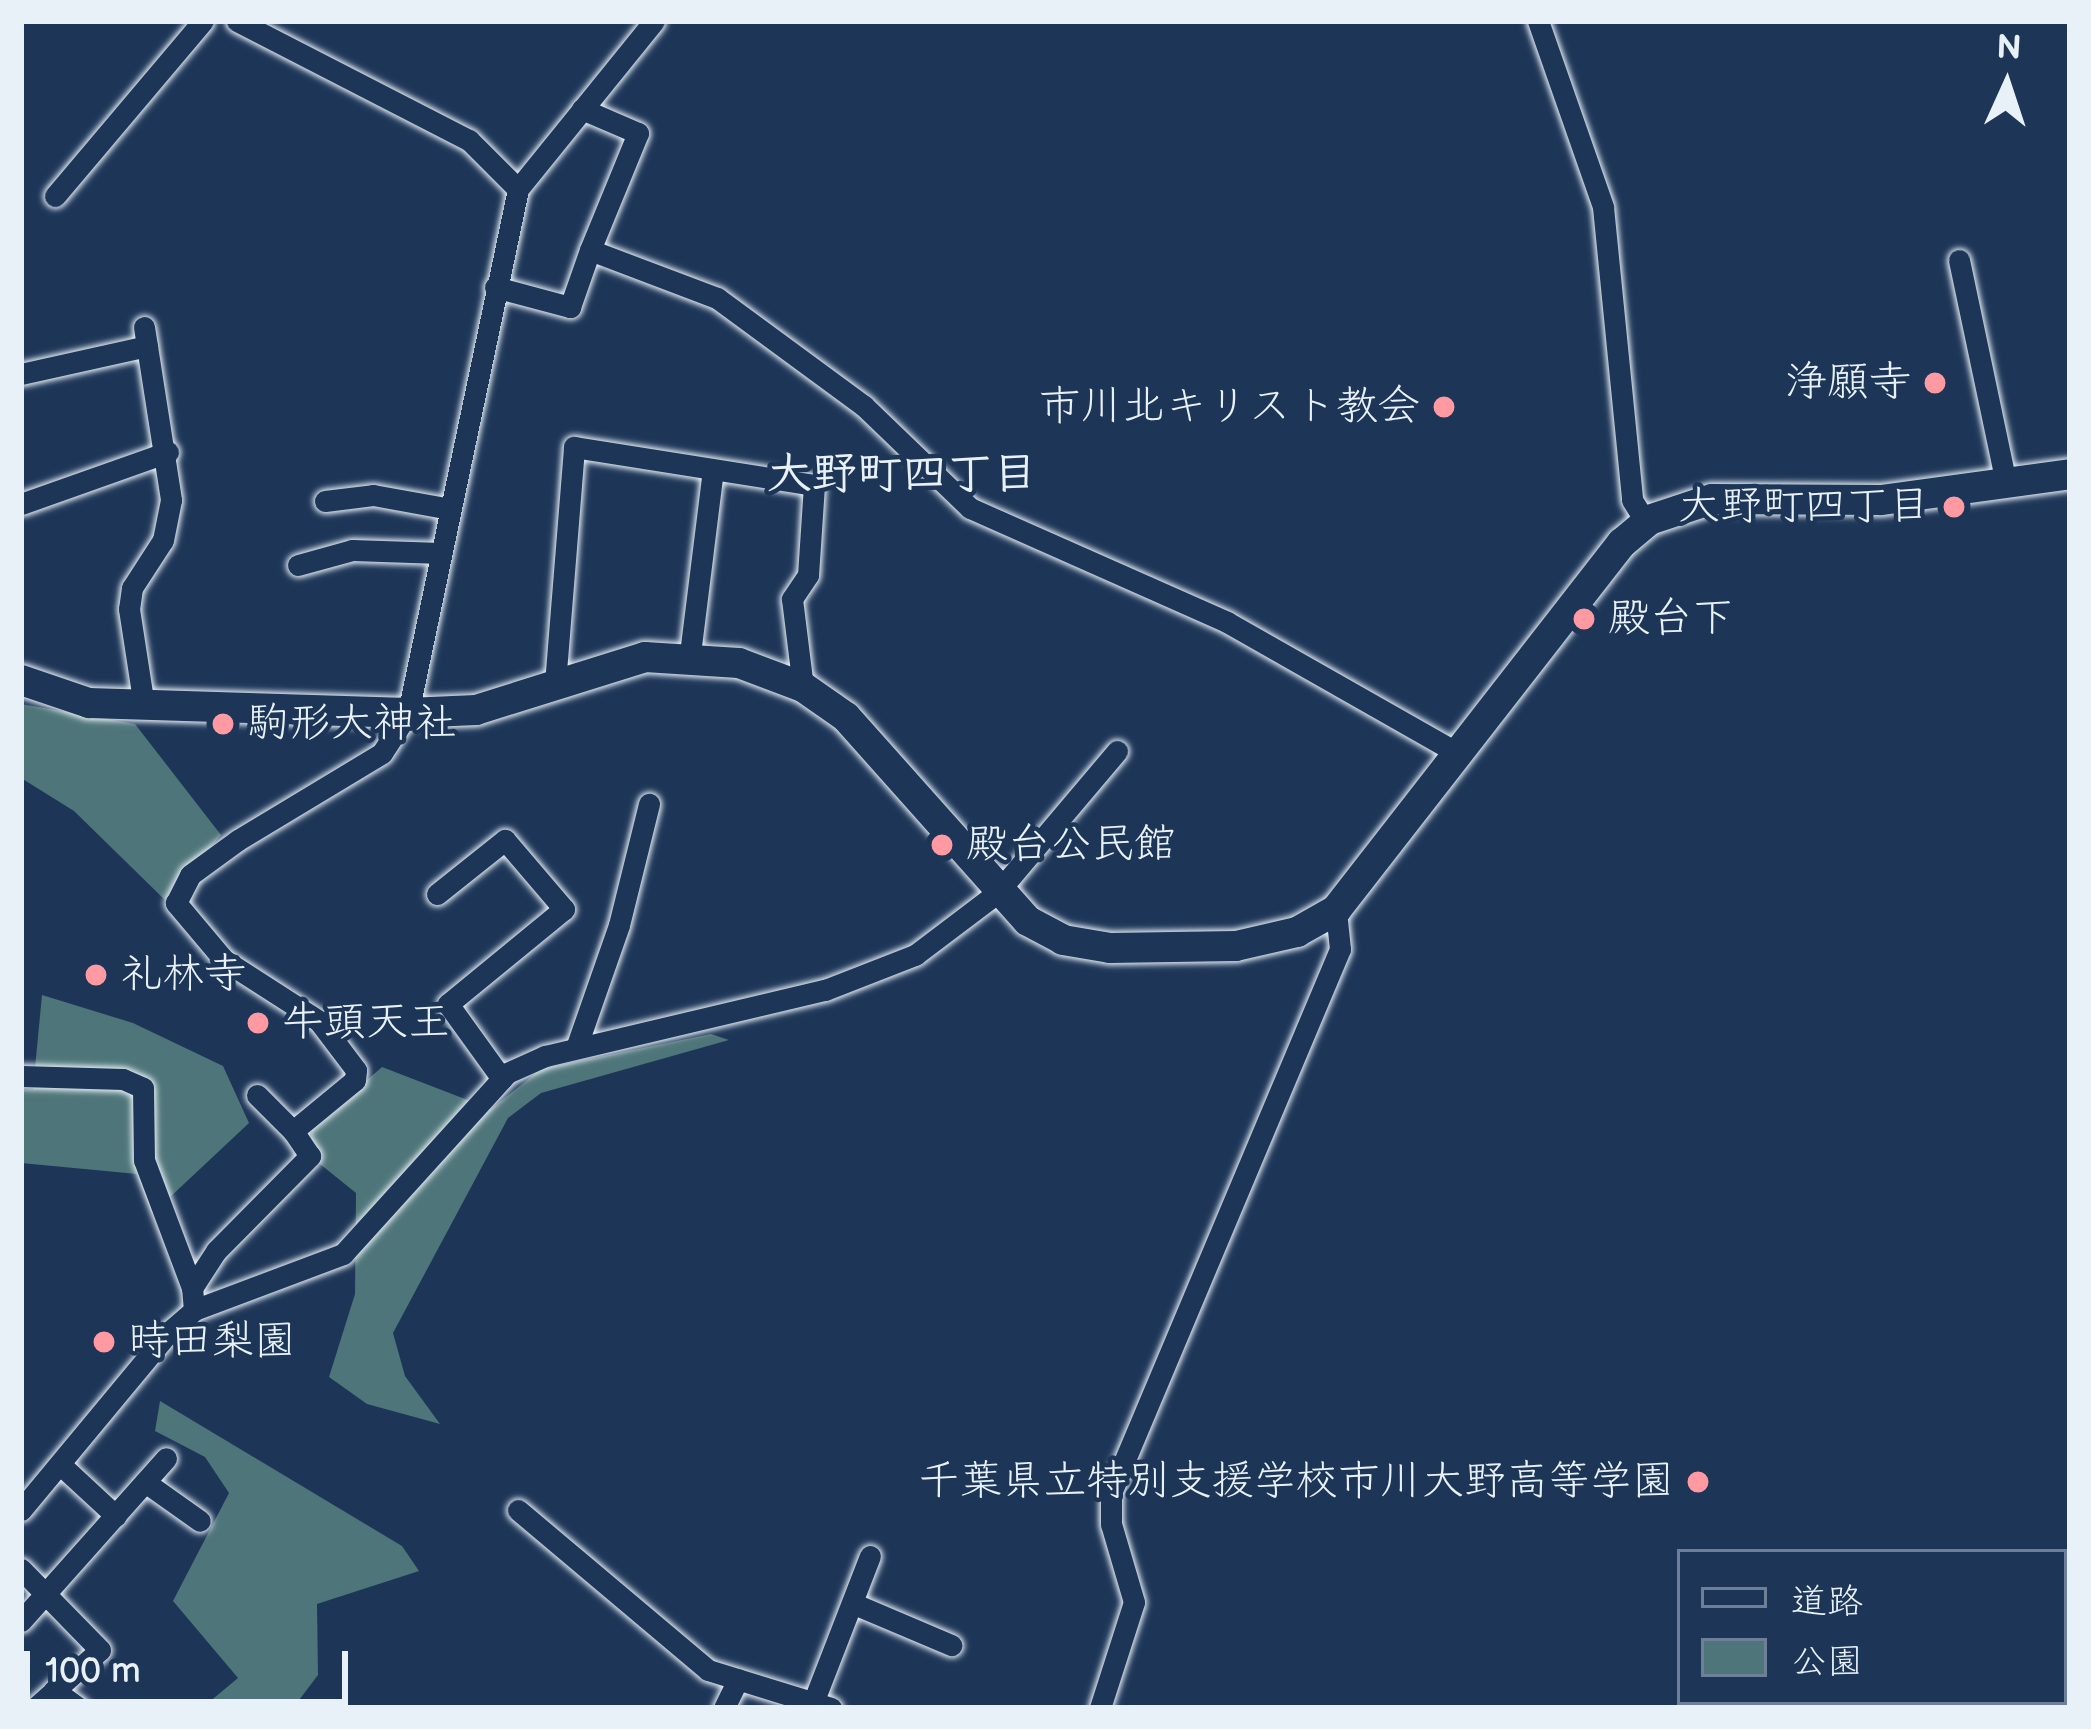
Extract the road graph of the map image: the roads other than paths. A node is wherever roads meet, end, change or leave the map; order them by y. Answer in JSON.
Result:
{"nodes":[{"id":1,"x":202,"y":21,"type":"edge"},
{"id":2,"x":237,"y":21,"type":"edge"},
{"id":3,"x":654,"y":21,"type":"edge"},
{"id":4,"x":1538,"y":21,"type":"edge"},
{"id":5,"x":582,"y":109,"type":"junction"},
{"id":6,"x":518,"y":189,"type":"junction"},
{"id":7,"x":55,"y":196,"type":"dead end"},
{"id":8,"x":590,"y":250,"type":"junction"},
{"id":9,"x":1959,"y":260,"type":"dead end"},
{"id":10,"x":495,"y":287,"type":"junction"},
{"id":11,"x":21,"y":374,"type":"edge"},
{"id":12,"x":168,"y":452,"type":"junction"},
{"id":13,"x":713,"y":470,"type":"junction"},
{"id":14,"x":2070,"y":474,"type":"edge"},
{"id":15,"x":2006,"y":483,"type":"junction"},
{"id":16,"x":325,"y":501,"type":"dead end"},
{"id":17,"x":21,"y":504,"type":"edge"},
{"id":18,"x":450,"y":509,"type":"junction"},
{"id":19,"x":1646,"y":522,"type":"junction"},
{"id":20,"x":441,"y":553,"type":"junction"},
{"id":21,"x":298,"y":565,"type":"dead end"},
{"id":22,"x":690,"y":654,"type":"junction"},
{"id":23,"x":21,"y":680,"type":"edge"},
{"id":24,"x":556,"y":684,"type":"junction"},
{"id":25,"x":803,"y":687,"type":"junction"},
{"id":26,"x":145,"y":706,"type":"junction"},
{"id":27,"x":408,"y":713,"type":"junction"},
{"id":28,"x":1117,"y":751,"type":"dead end"},
{"id":29,"x":1461,"y":754,"type":"junction"},
{"id":30,"x":649,"y":804,"type":"dead end"},
{"id":31,"x":997,"y":892,"type":"junction"},
{"id":32,"x":436,"y":893,"type":"dead end"},
{"id":33,"x":1336,"y":910,"type":"junction"},
{"id":34,"x":576,"y":1048,"type":"junction"},
{"id":35,"x":21,"y":1076,"type":"edge"},
{"id":36,"x":502,"y":1079,"type":"junction"},
{"id":37,"x":257,"y":1096,"type":"dead end"},
{"id":38,"x":293,"y":1131,"type":"junction"},
{"id":39,"x":193,"y":1299,"type":"junction"},
{"id":40,"x":166,"y":1458,"type":"dead end"},
{"id":41,"x":63,"y":1467,"type":"junction"},
{"id":42,"x":145,"y":1482,"type":"junction"},
{"id":43,"x":21,"y":1510,"type":"edge"},
{"id":44,"x":518,"y":1510,"type":"dead end"},
{"id":45,"x":116,"y":1516,"type":"junction"},
{"id":46,"x":200,"y":1521,"type":"dead end"},
{"id":47,"x":870,"y":1556,"type":"dead end"},
{"id":48,"x":21,"y":1569,"type":"edge"},
{"id":49,"x":47,"y":1596,"type":"junction"},
{"id":50,"x":852,"y":1603,"type":"junction"},
{"id":51,"x":21,"y":1621,"type":"edge"},
{"id":52,"x":951,"y":1645,"type":"dead end"},
{"id":53,"x":738,"y":1679,"type":"junction"},
{"id":54,"x":54,"y":1690,"type":"junction"},
{"id":55,"x":818,"y":1706,"type":"edge"},
{"id":56,"x":35,"y":1708,"type":"edge"},
{"id":57,"x":79,"y":1708,"type":"edge"},
{"id":58,"x":724,"y":1708,"type":"edge"},
{"id":59,"x":1100,"y":1708,"type":"edge"}],
"edges":[{"from":1,"to":7,"type":"street"},
{"from":2,"to":6,"type":"street"},
{"from":3,"to":5,"type":"street"},
{"from":4,"to":19,"type":"street"},
{"from":5,"to":6,"type":"street"},
{"from":5,"to":8,"type":"street"},
{"from":6,"to":10,"type":"street"},
{"from":8,"to":10,"type":"street"},
{"from":8,"to":29,"type":"street"},
{"from":9,"to":15,"type":"street"},
{"from":10,"to":18,"type":"street"},
{"from":11,"to":12,"type":"street"},
{"from":12,"to":17,"type":"street"},
{"from":12,"to":26,"type":"street"},
{"from":13,"to":22,"type":"street"},
{"from":13,"to":24,"type":"street"},
{"from":13,"to":25,"type":"street"},
{"from":14,"to":15,"type":"street"},
{"from":15,"to":19,"type":"street"},
{"from":16,"to":18,"type":"street"},
{"from":18,"to":20,"type":"street"},
{"from":19,"to":29,"type":"street"},
{"from":20,"to":21,"type":"street"},
{"from":20,"to":27,"type":"street"},
{"from":22,"to":24,"type":"street"},
{"from":22,"to":25,"type":"street"},
{"from":23,"to":26,"type":"street"},
{"from":24,"to":27,"type":"street"},
{"from":25,"to":31,"type":"street"},
{"from":26,"to":27,"type":"street"},
{"from":27,"to":38,"type":"street"},
{"from":28,"to":31,"type":"street"},
{"from":29,"to":33,"type":"street"},
{"from":30,"to":34,"type":"street"},
{"from":31,"to":33,"type":"street"},
{"from":31,"to":34,"type":"street"},
{"from":32,"to":36,"type":"street"},
{"from":33,"to":59,"type":"street"},
{"from":34,"to":36,"type":"street"},
{"from":35,"to":39,"type":"street"},
{"from":36,"to":39,"type":"street"},
{"from":37,"to":38,"type":"street"},
{"from":38,"to":39,"type":"street"},
{"from":39,"to":41,"type":"street"},
{"from":40,"to":42,"type":"street"},
{"from":41,"to":43,"type":"street"},
{"from":41,"to":45,"type":"street"},
{"from":42,"to":45,"type":"street"},
{"from":42,"to":46,"type":"street"},
{"from":44,"to":53,"type":"street"},
{"from":45,"to":49,"type":"street"},
{"from":47,"to":50,"type":"street"},
{"from":48,"to":49,"type":"street"},
{"from":49,"to":51,"type":"street"},
{"from":49,"to":54,"type":"street"},
{"from":50,"to":52,"type":"street"},
{"from":50,"to":55,"type":"street"},
{"from":53,"to":55,"type":"street"},
{"from":53,"to":58,"type":"street"},
{"from":54,"to":56,"type":"street"},
{"from":54,"to":57,"type":"street"}]}
